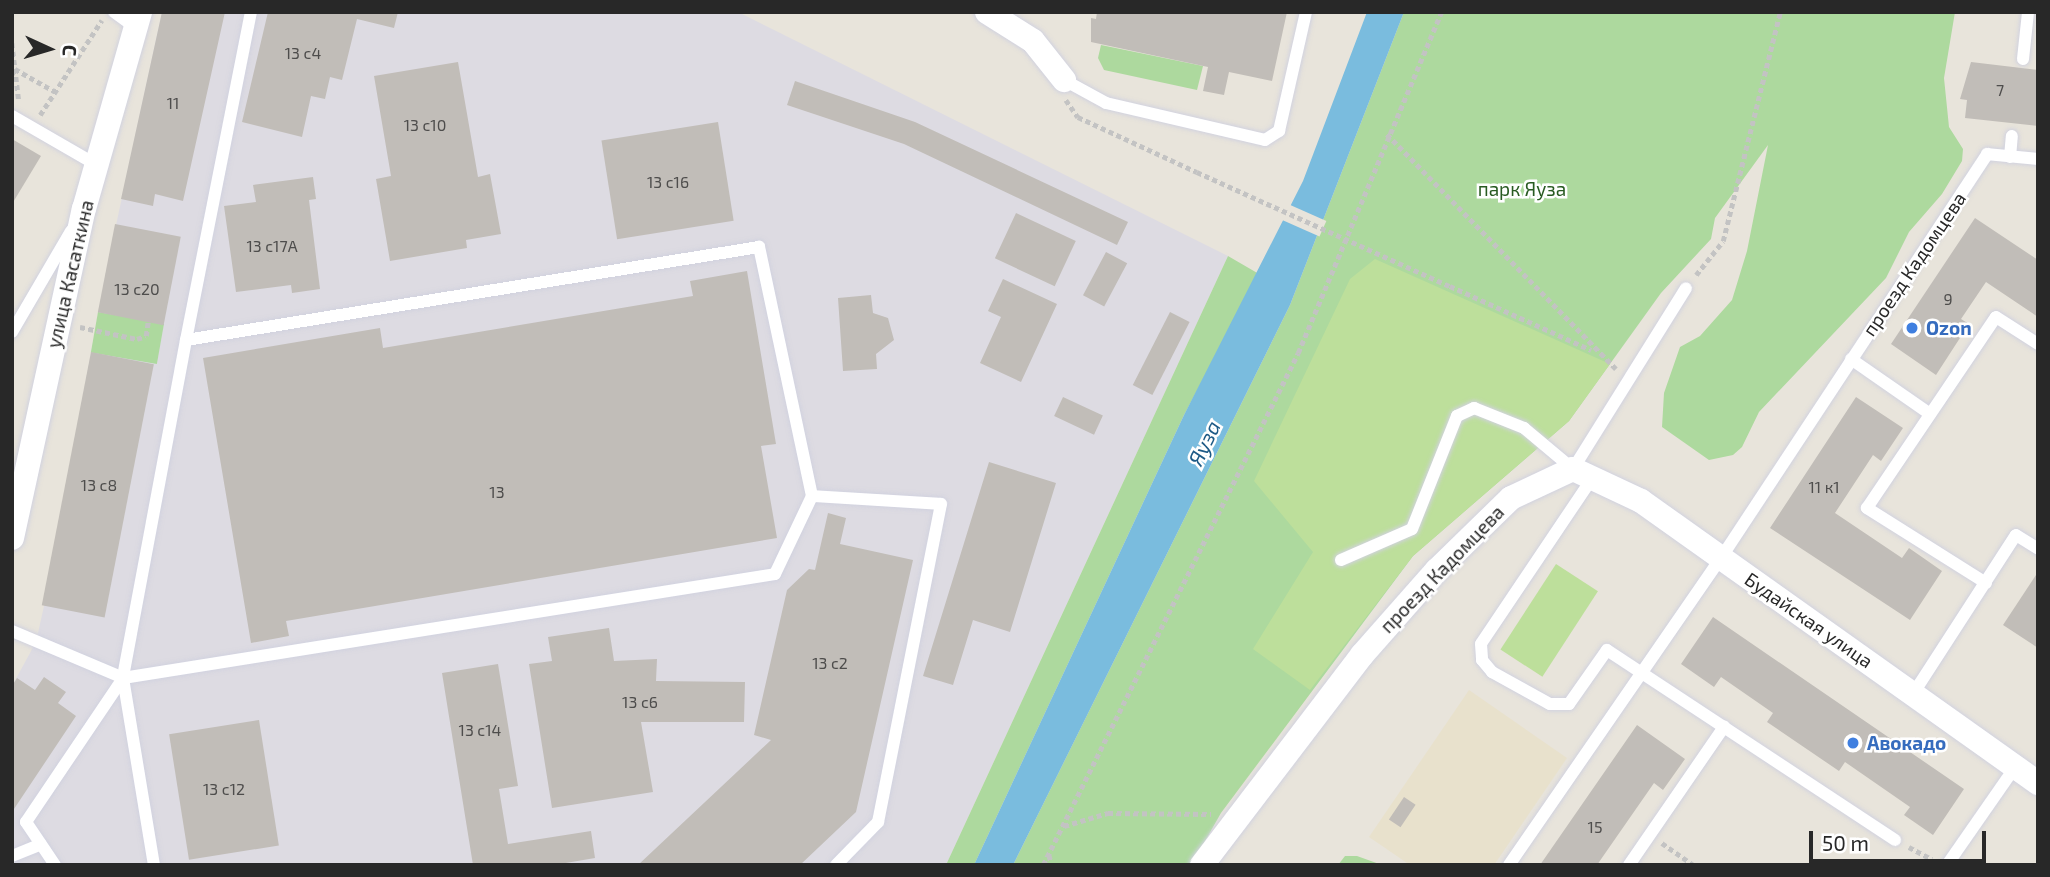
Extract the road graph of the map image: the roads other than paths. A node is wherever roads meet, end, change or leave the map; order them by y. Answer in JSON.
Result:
{"nodes":[{"id":1,"x":114,"y":12,"type":"edge"},
{"id":2,"x":251,"y":12,"type":"edge"},
{"id":3,"x":987,"y":12,"type":"edge"},
{"id":4,"x":1306,"y":12,"type":"edge"},
{"id":5,"x":2031,"y":15,"type":"edge"},
{"id":6,"x":137,"y":19,"type":"edge"},
{"id":7,"x":2023,"y":59,"type":"dead end"},
{"id":8,"x":1065,"y":80,"type":"joint"},
{"id":9,"x":22,"y":122,"type":"edge"},
{"id":10,"x":2012,"y":136,"type":"dead end"},
{"id":11,"x":2010,"y":157,"type":"junction"},
{"id":12,"x":2038,"y":159,"type":"edge"},
{"id":13,"x":95,"y":164,"type":"junction"},
{"id":14,"x":84,"y":209,"type":"junction"},
{"id":15,"x":1686,"y":288,"type":"road end"},
{"id":16,"x":12,"y":331,"type":"edge"},
{"id":17,"x":186,"y":340,"type":"junction"},
{"id":18,"x":2038,"y":344,"type":"edge"},
{"id":19,"x":1851,"y":359,"type":"junction"},
{"id":20,"x":1930,"y":414,"type":"junction"},
{"id":21,"x":1582,"y":474,"type":"junction"},
{"id":22,"x":812,"y":496,"type":"junction"},
{"id":23,"x":12,"y":538,"type":"edge"},
{"id":24,"x":2038,"y":549,"type":"edge"},
{"id":25,"x":1721,"y":558,"type":"junction"},
{"id":26,"x":1341,"y":560,"type":"dead end"},
{"id":27,"x":1986,"y":583,"type":"junction"},
{"id":28,"x":12,"y":631,"type":"edge"},
{"id":29,"x":1642,"y":672,"type":"junction"},
{"id":30,"x":123,"y":678,"type":"junction"},
{"id":31,"x":1913,"y":694,"type":"junction"},
{"id":32,"x":1724,"y":727,"type":"junction"},
{"id":33,"x":2015,"y":766,"type":"junction"},
{"id":34,"x":2038,"y":783,"type":"edge"},
{"id":35,"x":1895,"y":840,"type":"road end"},
{"id":36,"x":41,"y":844,"type":"junction"},
{"id":37,"x":12,"y":856,"type":"edge"},
{"id":38,"x":55,"y":865,"type":"edge"},
{"id":39,"x":154,"y":865,"type":"edge"},
{"id":40,"x":836,"y":865,"type":"edge"},
{"id":41,"x":1202,"y":865,"type":"edge"},
{"id":42,"x":1509,"y":865,"type":"edge"},
{"id":43,"x":1629,"y":865,"type":"edge"},
{"id":44,"x":1945,"y":865,"type":"edge"}],
"edges":[{"from":1,"to":6,"type":"lane"},
{"from":2,"to":17,"type":"lane"},
{"from":3,"to":8,"type":"street"},
{"from":4,"to":8,"type":"lane"},
{"from":5,"to":7,"type":"lane"},
{"from":6,"to":13,"type":"street","name":"улица Касаткина"},
{"from":9,"to":13,"type":"lane"},
{"from":10,"to":11,"type":"lane"},
{"from":11,"to":12,"type":"lane","name":"проезд Кадомцева"},
{"from":11,"to":19,"type":"lane","name":"проезд Кадомцева"},
{"from":13,"to":14,"type":"street","name":"улица Касаткина"},
{"from":14,"to":16,"type":"lane"},
{"from":14,"to":23,"type":"street","name":"улица Касаткина"},
{"from":15,"to":21,"type":"lane"},
{"from":17,"to":22,"type":"lane"},
{"from":17,"to":30,"type":"lane"},
{"from":18,"to":20,"type":"lane"},
{"from":19,"to":20,"type":"lane"},
{"from":19,"to":25,"type":"lane","name":"проезд Кадомцева"},
{"from":20,"to":27,"type":"lane"},
{"from":21,"to":25,"type":"street","name":"Будайская улица"},
{"from":21,"to":26,"type":"lane"},
{"from":21,"to":29,"type":"lane"},
{"from":21,"to":41,"type":"street","name":"проезд Кадомцева"},
{"from":22,"to":30,"type":"lane"},
{"from":22,"to":40,"type":"lane"},
{"from":24,"to":27,"type":"lane"},
{"from":25,"to":29,"type":"lane","name":"проезд Кадомцева"},
{"from":25,"to":31,"type":"street","name":"Будайская улица"},
{"from":27,"to":31,"type":"lane"},
{"from":28,"to":30,"type":"lane"},
{"from":29,"to":32,"type":"lane"},
{"from":29,"to":42,"type":"lane","name":"проезд Кадомцева"},
{"from":30,"to":36,"type":"lane"},
{"from":30,"to":39,"type":"lane"},
{"from":31,"to":33,"type":"street","name":"Будайская улица"},
{"from":32,"to":35,"type":"lane"},
{"from":32,"to":43,"type":"lane"},
{"from":33,"to":34,"type":"street","name":"Будайская улица"},
{"from":33,"to":44,"type":"lane"},
{"from":36,"to":37,"type":"lane"},
{"from":36,"to":38,"type":"lane"}]}
